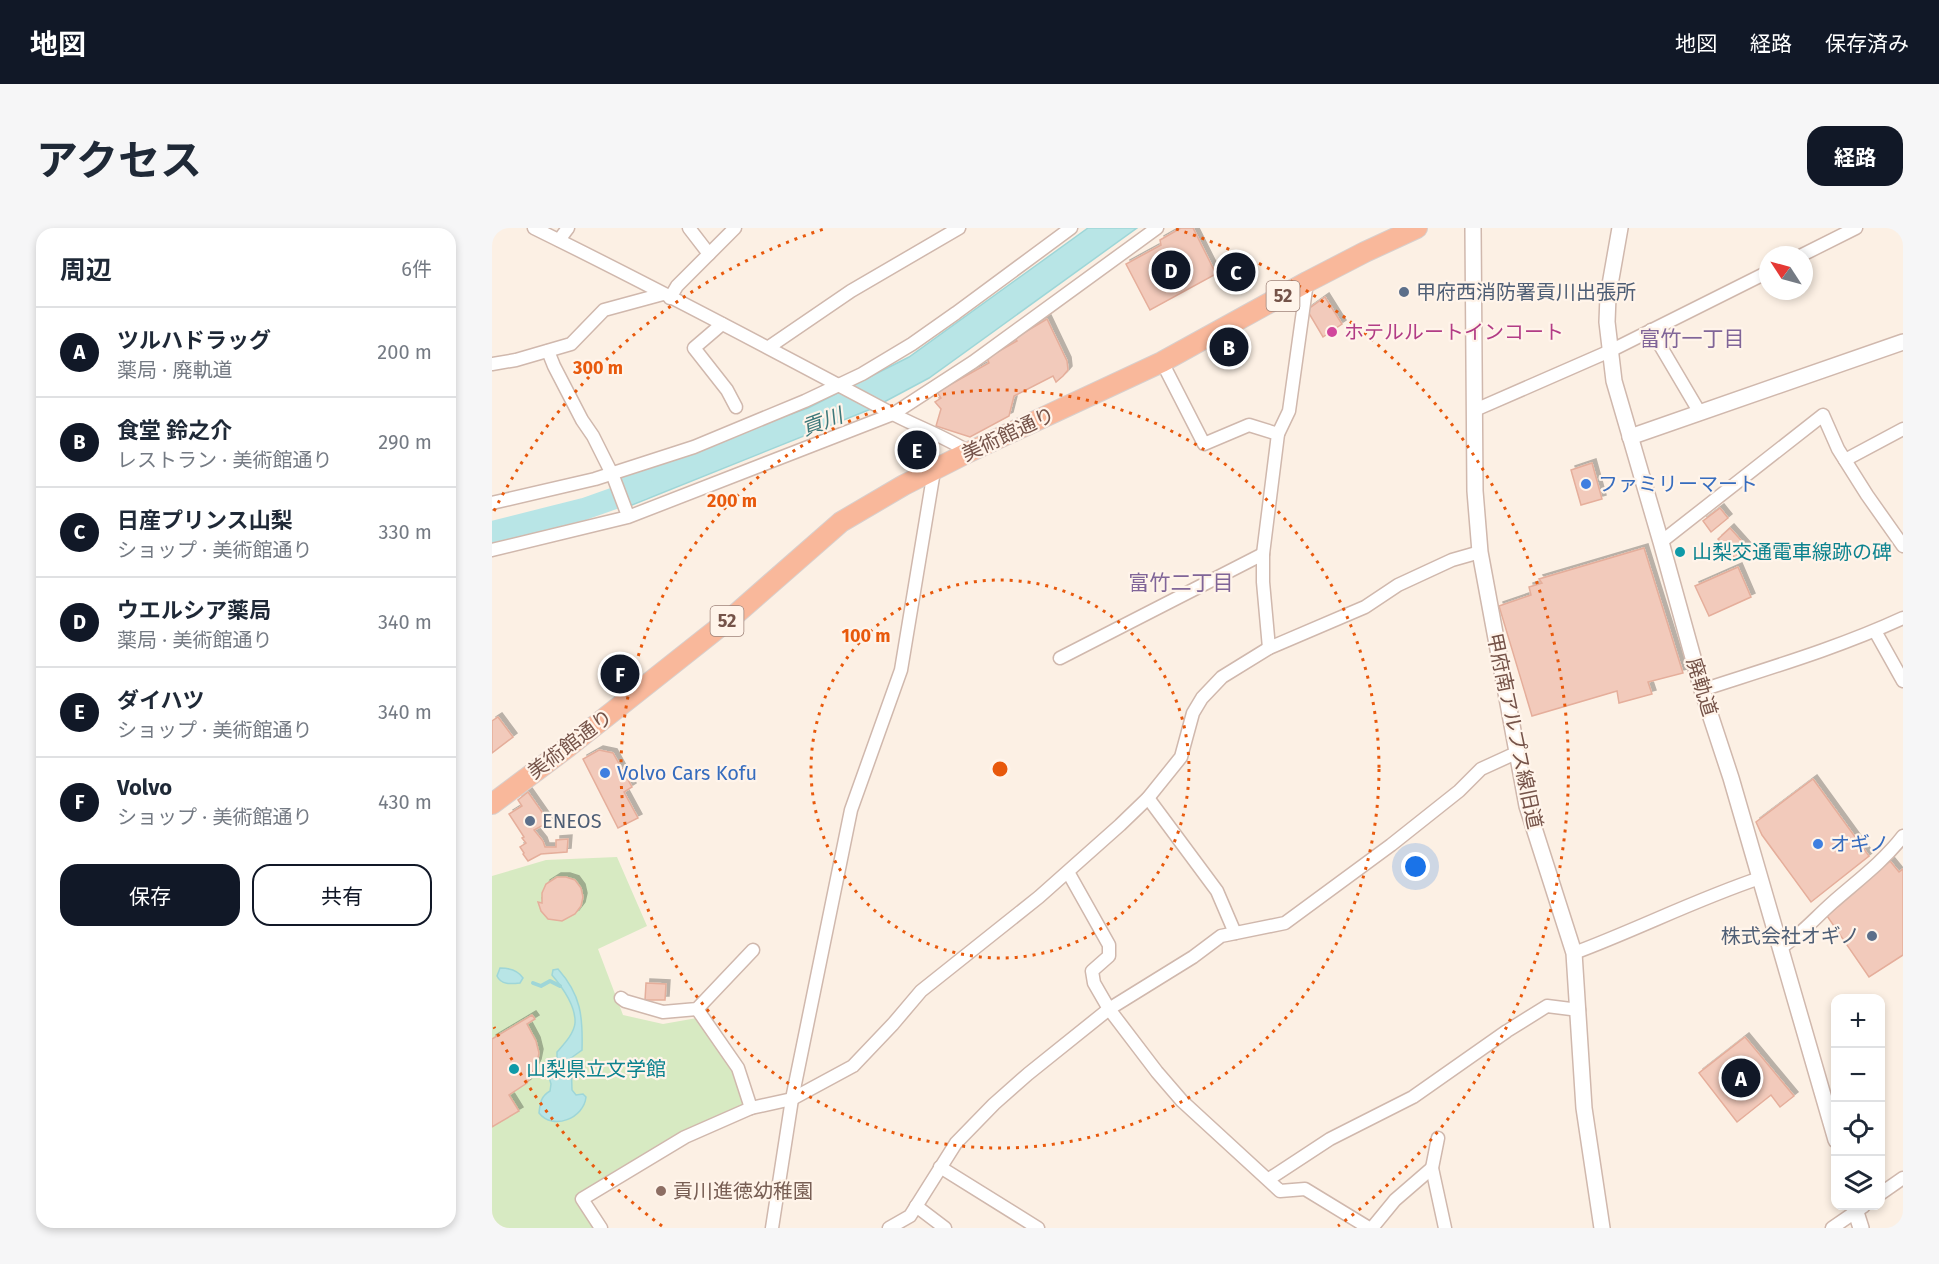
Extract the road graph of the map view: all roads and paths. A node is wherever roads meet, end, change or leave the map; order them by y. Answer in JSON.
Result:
{"nodes":[{"id":1,"x":534,"y":228,"type":"edge"},
{"id":2,"x":568,"y":228,"type":"edge"},
{"id":3,"x":689,"y":228,"type":"edge"},
{"id":4,"x":735,"y":228,"type":"edge"},
{"id":5,"x":958,"y":228,"type":"edge"},
{"id":6,"x":1071,"y":228,"type":"edge"},
{"id":7,"x":1157,"y":228,"type":"edge"},
{"id":8,"x":1417,"y":228,"type":"edge"},
{"id":9,"x":1473,"y":228,"type":"edge"},
{"id":10,"x":1620,"y":228,"type":"edge"},
{"id":11,"x":1856,"y":228,"type":"edge"},
{"id":12,"x":559,"y":240,"type":"junction"},
{"id":13,"x":1813,"y":250,"type":"edge"},
{"id":14,"x":709,"y":254,"type":"junction"},
{"id":15,"x":1759,"y":276,"type":"edge"},
{"id":16,"x":1307,"y":282,"type":"junction"},
{"id":17,"x":667,"y":296,"type":"junction"},
{"id":18,"x":722,"y":324,"type":"junction"},
{"id":19,"x":1651,"y":330,"type":"junction"},
{"id":20,"x":1903,"y":342,"type":"edge"},
{"id":21,"x":769,"y":347,"type":"junction"},
{"id":22,"x":548,"y":351,"type":"junction"},
{"id":23,"x":1610,"y":351,"type":"junction"},
{"id":24,"x":1162,"y":362,"type":"junction"},
{"id":25,"x":492,"y":364,"type":"edge"},
{"id":26,"x":841,"y":385,"type":"junction"},
{"id":27,"x":736,"y":407,"type":"dead end"},
{"id":28,"x":1475,"y":410,"type":"junction"},
{"id":29,"x":1700,"y":413,"type":"junction"},
{"id":30,"x":893,"y":414,"type":"junction"},
{"id":31,"x":1903,"y":429,"type":"edge"},
{"id":32,"x":1278,"y":434,"type":"junction"},
{"id":33,"x":1630,"y":437,"type":"junction"},
{"id":34,"x":969,"y":452,"type":"junction"},
{"id":35,"x":1845,"y":460,"type":"junction"},
{"id":36,"x":934,"y":471,"type":"junction"},
{"id":37,"x":612,"y":475,"type":"junction"},
{"id":38,"x":492,"y":503,"type":"edge"},
{"id":39,"x":627,"y":513,"type":"dead end"},
{"id":40,"x":1661,"y":542,"type":"junction"},
{"id":41,"x":1903,"y":546,"type":"edge"},
{"id":42,"x":492,"y":550,"type":"edge"},
{"id":43,"x":1480,"y":552,"type":"junction"},
{"id":44,"x":1263,"y":554,"type":"junction"},
{"id":45,"x":1903,"y":618,"type":"edge"},
{"id":46,"x":1875,"y":631,"type":"junction"},
{"id":47,"x":1269,"y":648,"type":"junction"},
{"id":48,"x":1060,"y":658,"type":"dead end"},
{"id":49,"x":1903,"y":681,"type":"edge"},
{"id":50,"x":1702,"y":690,"type":"junction"},
{"id":51,"x":1516,"y":753,"type":"junction"},
{"id":52,"x":1148,"y":798,"type":"junction"},
{"id":53,"x":492,"y":804,"type":"edge"},
{"id":54,"x":1903,"y":836,"type":"edge"},
{"id":55,"x":1068,"y":872,"type":"junction"},
{"id":56,"x":1760,"y":878,"type":"junction"},
{"id":57,"x":1235,"y":933,"type":"junction"},
{"id":58,"x":1780,"y":948,"type":"junction"},
{"id":59,"x":753,"y":950,"type":"dead end"},
{"id":60,"x":1574,"y":953,"type":"junction"},
{"id":61,"x":621,"y":998,"type":"dead end"},
{"id":62,"x":697,"y":1009,"type":"junction"},
{"id":63,"x":1109,"y":1009,"type":"junction"},
{"id":64,"x":1579,"y":1010,"type":"junction"},
{"id":65,"x":792,"y":1099,"type":"junction"},
{"id":66,"x":751,"y":1108,"type":"junction"},
{"id":67,"x":1831,"y":1123,"type":"edge"},
{"id":68,"x":1438,"y":1138,"type":"dead end"},
{"id":69,"x":940,"y":1167,"type":"junction"},
{"id":70,"x":1431,"y":1168,"type":"junction"},
{"id":71,"x":1903,"y":1178,"type":"edge"},
{"id":72,"x":1269,"y":1179,"type":"junction"},
{"id":73,"x":1885,"y":1191,"type":"edge"},
{"id":74,"x":1854,"y":1210,"type":"edge"},
{"id":75,"x":1858,"y":1210,"type":"edge"},
{"id":76,"x":911,"y":1217,"type":"edge"},
{"id":77,"x":601,"y":1228,"type":"edge"},
{"id":78,"x":772,"y":1228,"type":"edge"},
{"id":79,"x":890,"y":1228,"type":"edge"},
{"id":80,"x":945,"y":1228,"type":"edge"},
{"id":81,"x":1038,"y":1228,"type":"edge"},
{"id":82,"x":1370,"y":1228,"type":"edge"},
{"id":83,"x":1445,"y":1228,"type":"edge"},
{"id":84,"x":1602,"y":1228,"type":"edge"},
{"id":85,"x":1832,"y":1228,"type":"edge"},
{"id":86,"x":1861,"y":1228,"type":"edge"}],
"edges":[{"from":1,"to":12,"type":"street"},
{"from":2,"to":12,"type":"street"},
{"from":3,"to":14,"type":"street"},
{"from":4,"to":14,"type":"street"},
{"from":5,"to":21,"type":"street"},
{"from":6,"to":26,"type":"street"},
{"from":7,"to":30,"type":"street"},
{"from":8,"to":16,"type":"highway","name":"美術館通り","number":"52"},
{"from":9,"to":28,"type":"street","name":"甲府南アルプス線旧道"},
{"from":10,"to":23,"type":"street","name":"廃軌道"},
{"from":11,"to":13,"type":"street"},
{"from":12,"to":17,"type":"street"},
{"from":14,"to":17,"type":"street"},
{"from":15,"to":19,"type":"street"},
{"from":16,"to":24,"type":"highway","name":"美術館通り","number":"52"},
{"from":16,"to":32,"type":"street"},
{"from":17,"to":18,"type":"street"},
{"from":17,"to":22,"type":"street"},
{"from":18,"to":21,"type":"street"},
{"from":18,"to":27,"type":"street"},
{"from":19,"to":23,"type":"street"},
{"from":19,"to":29,"type":"street"},
{"from":20,"to":29,"type":"street"},
{"from":21,"to":26,"type":"street"},
{"from":22,"to":25,"type":"street"},
{"from":22,"to":37,"type":"street"},
{"from":23,"to":28,"type":"street"},
{"from":23,"to":33,"type":"street","name":"廃軌道"},
{"from":24,"to":32,"type":"street"},
{"from":24,"to":34,"type":"highway","name":"美術館通り","number":"52"},
{"from":26,"to":30,"type":"street"},
{"from":26,"to":37,"type":"street"},
{"from":28,"to":43,"type":"street","name":"甲府南アルプス線旧道"},
{"from":29,"to":33,"type":"street"},
{"from":30,"to":34,"type":"street"},
{"from":30,"to":42,"type":"street"},
{"from":31,"to":35,"type":"street"},
{"from":32,"to":44,"type":"street"},
{"from":33,"to":40,"type":"street","name":"廃軌道"},
{"from":34,"to":36,"type":"highway","name":"美術館通り","number":"52"},
{"from":35,"to":40,"type":"street"},
{"from":35,"to":41,"type":"street"},
{"from":36,"to":53,"type":"highway","name":"美術館通り","number":"52"},
{"from":36,"to":65,"type":"street"},
{"from":37,"to":38,"type":"street"},
{"from":37,"to":39,"type":"street"},
{"from":40,"to":50,"type":"street","name":"廃軌道"},
{"from":43,"to":47,"type":"street"},
{"from":43,"to":51,"type":"street","name":"甲府南アルプス線旧道"},
{"from":44,"to":47,"type":"street"},
{"from":44,"to":48,"type":"street"},
{"from":45,"to":46,"type":"street"},
{"from":46,"to":49,"type":"street"},
{"from":46,"to":50,"type":"street"},
{"from":47,"to":52,"type":"street"},
{"from":50,"to":56,"type":"street","name":"廃軌道"},
{"from":51,"to":57,"type":"street"},
{"from":51,"to":60,"type":"street","name":"甲府南アルプス線旧道"},
{"from":52,"to":55,"type":"street"},
{"from":52,"to":57,"type":"street"},
{"from":54,"to":58,"type":"street"},
{"from":55,"to":63,"type":"street"},
{"from":55,"to":65,"type":"street"},
{"from":56,"to":58,"type":"street","name":"廃軌道"},
{"from":56,"to":60,"type":"street"},
{"from":57,"to":63,"type":"street"},
{"from":58,"to":67,"type":"street","name":"廃軌道"},
{"from":59,"to":62,"type":"street"},
{"from":60,"to":64,"type":"street","name":"甲府南アルプス線旧道"},
{"from":61,"to":62,"type":"street"},
{"from":62,"to":66,"type":"street"},
{"from":63,"to":69,"type":"street"},
{"from":63,"to":72,"type":"street"},
{"from":64,"to":72,"type":"street"},
{"from":64,"to":84,"type":"street","name":"甲府南アルプス線旧道"},
{"from":65,"to":66,"type":"street"},
{"from":65,"to":78,"type":"street"},
{"from":66,"to":77,"type":"street"},
{"from":68,"to":70,"type":"street"},
{"from":69,"to":76,"type":"street"},
{"from":69,"to":81,"type":"street"},
{"from":70,"to":82,"type":"street"},
{"from":70,"to":83,"type":"street"},
{"from":71,"to":73,"type":"street"},
{"from":72,"to":82,"type":"street"},
{"from":74,"to":85,"type":"street"},
{"from":75,"to":86,"type":"street"},
{"from":76,"to":79,"type":"street"},
{"from":76,"to":80,"type":"street"}]}
